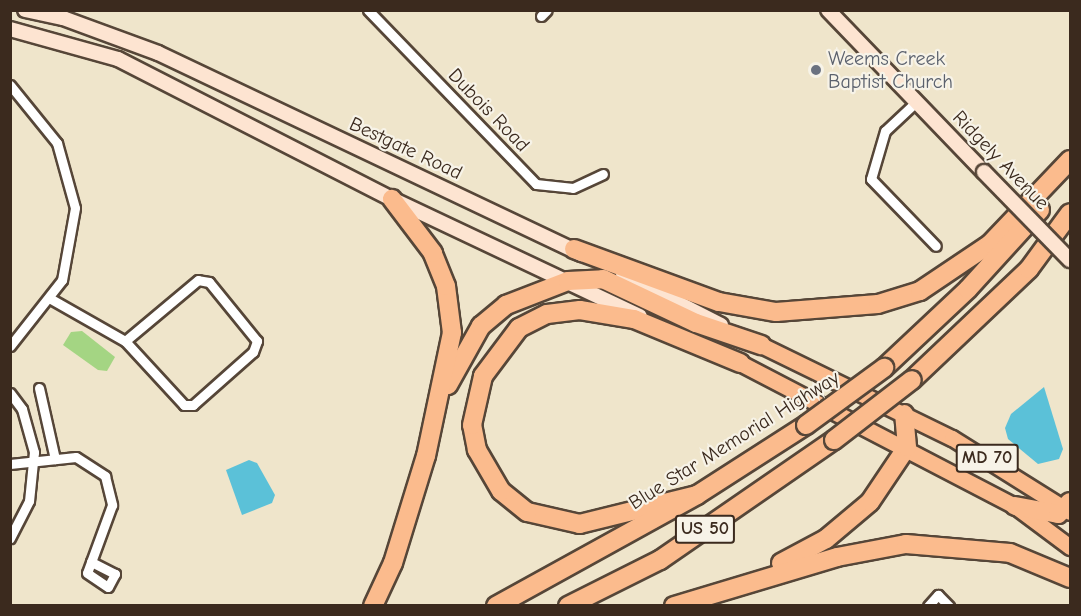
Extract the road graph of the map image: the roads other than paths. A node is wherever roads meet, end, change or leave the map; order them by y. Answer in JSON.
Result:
{"nodes":[{"id":1,"x":25,"y":10,"type":"edge"},
{"id":2,"x":368,"y":10,"type":"edge"},
{"id":3,"x":828,"y":10,"type":"edge"},
{"id":4,"x":10,"y":29,"type":"edge"},
{"id":5,"x":10,"y":85,"type":"edge"},
{"id":6,"x":916,"y":102,"type":"junction"},
{"id":7,"x":1071,"y":160,"type":"edge"},
{"id":8,"x":603,"y":174,"type":"dead end"},
{"id":9,"x":1071,"y":175,"type":"edge"},
{"id":10,"x":392,"y":199,"type":"junction"},
{"id":11,"x":1071,"y":213,"type":"edge"},
{"id":12,"x":936,"y":246,"type":"dead end"},
{"id":13,"x":574,"y":249,"type":"junction"},
{"id":14,"x":1071,"y":260,"type":"edge"},
{"id":15,"x":568,"y":281,"type":"junction"},
{"id":16,"x":51,"y":299,"type":"junction"},
{"id":17,"x":125,"y":341,"type":"junction"},
{"id":18,"x":760,"y":345,"type":"junction"},
{"id":19,"x":10,"y":346,"type":"edge"},
{"id":20,"x":740,"y":363,"type":"junction"},
{"id":21,"x":39,"y":388,"type":"dead end"},
{"id":22,"x":10,"y":393,"type":"edge"},
{"id":23,"x":439,"y":402,"type":"junction"},
{"id":24,"x":904,"y":414,"type":"junction"},
{"id":25,"x":907,"y":447,"type":"junction"},
{"id":26,"x":55,"y":459,"type":"junction"},
{"id":27,"x":34,"y":461,"type":"junction"},
{"id":28,"x":10,"y":464,"type":"edge"},
{"id":29,"x":697,"y":495,"type":"junction"},
{"id":30,"x":1015,"y":506,"type":"junction"},
{"id":31,"x":1069,"y":508,"type":"edge"},
{"id":32,"x":10,"y":538,"type":"edge"},
{"id":33,"x":1071,"y":547,"type":"edge"},
{"id":34,"x":92,"y":562,"type":"dead end"},
{"id":35,"x":1071,"y":578,"type":"edge"},
{"id":36,"x":681,"y":603,"type":"edge"},
{"id":37,"x":373,"y":606,"type":"edge"},
{"id":38,"x":496,"y":606,"type":"edge"},
{"id":39,"x":568,"y":606,"type":"edge"},
{"id":40,"x":927,"y":606,"type":"edge"},
{"id":41,"x":949,"y":606,"type":"edge"}],
"edges":[{"from":1,"to":13,"type":"main road","name":"Bestgate Road","number":"MD 70"},
{"from":2,"to":8,"type":"street","name":"Dubois Road"},
{"from":3,"to":6,"type":"main road","name":"Ridgely Avenue"},
{"from":4,"to":10,"type":"main road","number":"MD 70"},
{"from":5,"to":16,"type":"street"},
{"from":6,"to":12,"type":"street"},
{"from":6,"to":14,"type":"main road","name":"Ridgely Avenue","bridge":true},
{"from":7,"to":13,"type":"highway"},
{"from":9,"to":29,"type":"highway","name":"Blue Star Memorial Highway","number":"US 50","bridge":true},
{"from":10,"to":15,"type":"main road","number":"MD 70"},
{"from":10,"to":23,"type":"highway"},
{"from":11,"to":39,"type":"highway","number":"US 50","bridge":true},
{"from":13,"to":18,"type":"main road","name":"Bestgate Road","number":"MD 70"},
{"from":15,"to":18,"type":"highway"},
{"from":15,"to":20,"type":"main road","number":"MD 70"},
{"from":15,"to":23,"type":"highway"},
{"from":16,"to":17,"type":"street"},
{"from":16,"to":19,"type":"street"},
{"from":17,"to":17,"type":"street"},
{"from":18,"to":24,"type":"main road","number":"MD 70"},
{"from":20,"to":25,"type":"main road","number":"MD 70"},
{"from":20,"to":29,"type":"highway"},
{"from":21,"to":26,"type":"street"},
{"from":22,"to":27,"type":"street"},
{"from":23,"to":37,"type":"highway"},
{"from":24,"to":25,"type":"highway"},
{"from":24,"to":31,"type":"main road","number":"MD 70"},
{"from":25,"to":30,"type":"main road","number":"MD 70"},
{"from":25,"to":36,"type":"highway"},
{"from":26,"to":27,"type":"street"},
{"from":26,"to":34,"type":"street"},
{"from":27,"to":28,"type":"street"},
{"from":27,"to":32,"type":"street"},
{"from":29,"to":38,"type":"highway","name":"Blue Star Memorial Highway","number":"US 50"},
{"from":30,"to":31,"type":"highway"},
{"from":30,"to":33,"type":"main road","number":"MD 70"},
{"from":35,"to":36,"type":"highway"},
{"from":40,"to":41,"type":"street"}]}
